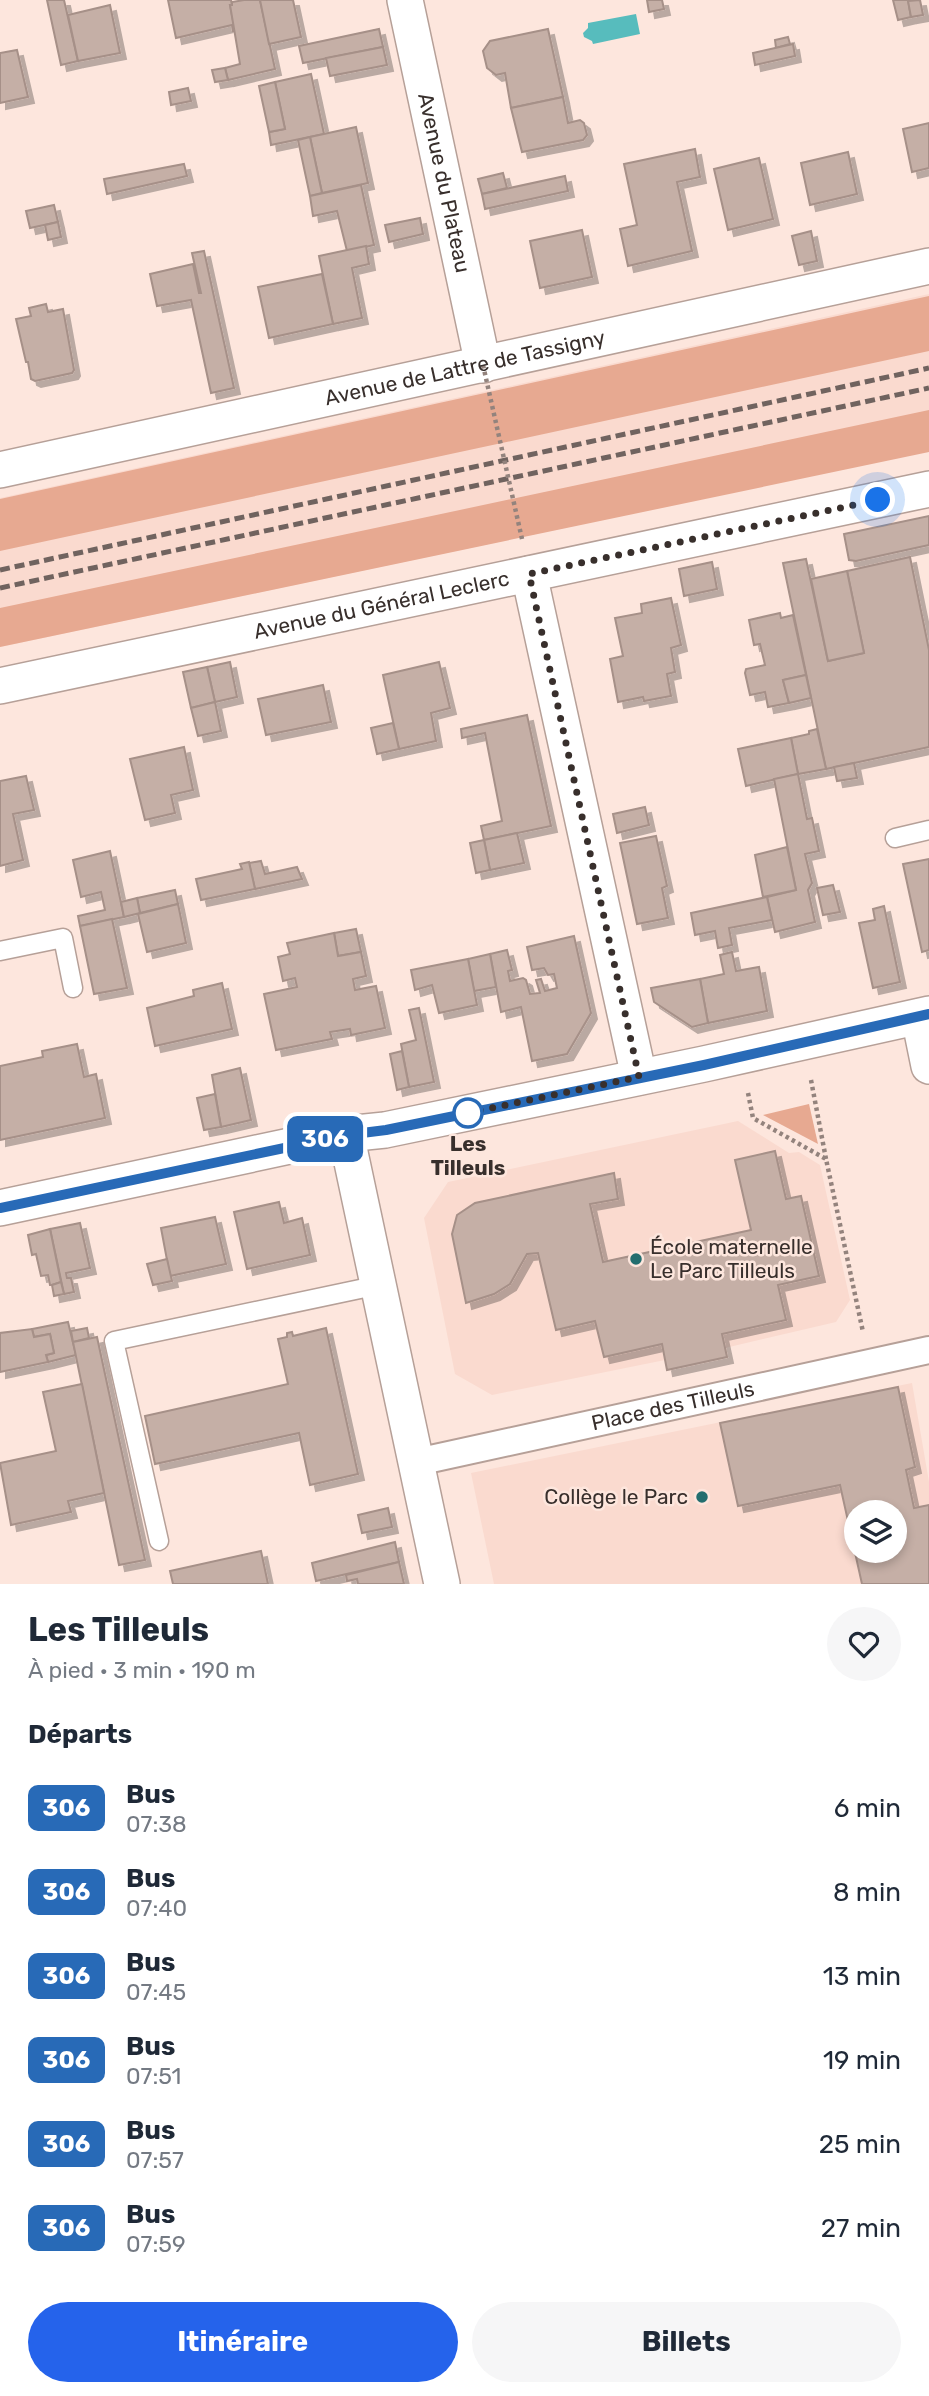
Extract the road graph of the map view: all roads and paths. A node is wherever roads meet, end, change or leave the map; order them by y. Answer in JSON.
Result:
{"nodes":[{"id":1,"x":405,"y":0,"type":"edge"},
{"id":2,"x":929,"y":266,"type":"edge"},
{"id":3,"x":483,"y":365,"type":"junction"},
{"id":4,"x":0,"y":470,"type":"edge"},
{"id":5,"x":929,"y":489,"type":"edge"},
{"id":6,"x":522,"y":539,"type":"dead end"},
{"id":7,"x":529,"y":574,"type":"junction"},
{"id":8,"x":0,"y":686,"type":"edge"},
{"id":9,"x":929,"y":830,"type":"edge"},
{"id":10,"x":895,"y":838,"type":"dead end"},
{"id":11,"x":0,"y":951,"type":"edge"},
{"id":12,"x":73,"y":988,"type":"dead end"},
{"id":13,"x":924,"y":1015,"type":"edge"},
{"id":14,"x":929,"y":1066,"type":"edge"},
{"id":15,"x":639,"y":1077,"type":"junction"},
{"id":16,"x":811,"y":1080,"type":"dead end"},
{"id":17,"x":748,"y":1093,"type":"dead end"},
{"id":18,"x":346,"y":1135,"type":"junction"},
{"id":19,"x":826,"y":1159,"type":"junction"},
{"id":20,"x":0,"y":1208,"type":"edge"},
{"id":21,"x":379,"y":1285,"type":"junction"},
{"id":22,"x":929,"y":1350,"type":"edge"},
{"id":23,"x":869,"y":1363,"type":"junction"},
{"id":24,"x":416,"y":1462,"type":"junction"},
{"id":25,"x":159,"y":1541,"type":"dead end"},
{"id":26,"x":442,"y":1584,"type":"edge"}],
"edges":[{"from":1,"to":3,"type":"street","name":"Avenue du Plateau"},
{"from":2,"to":3,"type":"street","name":"Avenue de Lattre de Tassigny"},
{"from":3,"to":4,"type":"street","name":"Avenue de Lattre de Tassigny"},
{"from":3,"to":6,"type":"path","bridge":true},
{"from":5,"to":7,"type":"street","name":"Avenue du Général Leclerc"},
{"from":7,"to":8,"type":"street","name":"Avenue du Général Leclerc"},
{"from":7,"to":15,"type":"street"},
{"from":9,"to":10,"type":"lane"},
{"from":11,"to":12,"type":"lane"},
{"from":13,"to":14,"type":"street"},
{"from":13,"to":15,"type":"street"},
{"from":15,"to":18,"type":"street"},
{"from":16,"to":19,"type":"path"},
{"from":17,"to":19,"type":"path"},
{"from":18,"to":20,"type":"street"},
{"from":18,"to":21,"type":"street"},
{"from":19,"to":23,"type":"path"},
{"from":21,"to":24,"type":"street"},
{"from":21,"to":25,"type":"lane"},
{"from":22,"to":23,"type":"street","name":"Place des Tilleuls"},
{"from":23,"to":24,"type":"street","name":"Place des Tilleuls"},
{"from":24,"to":26,"type":"street"}]}
